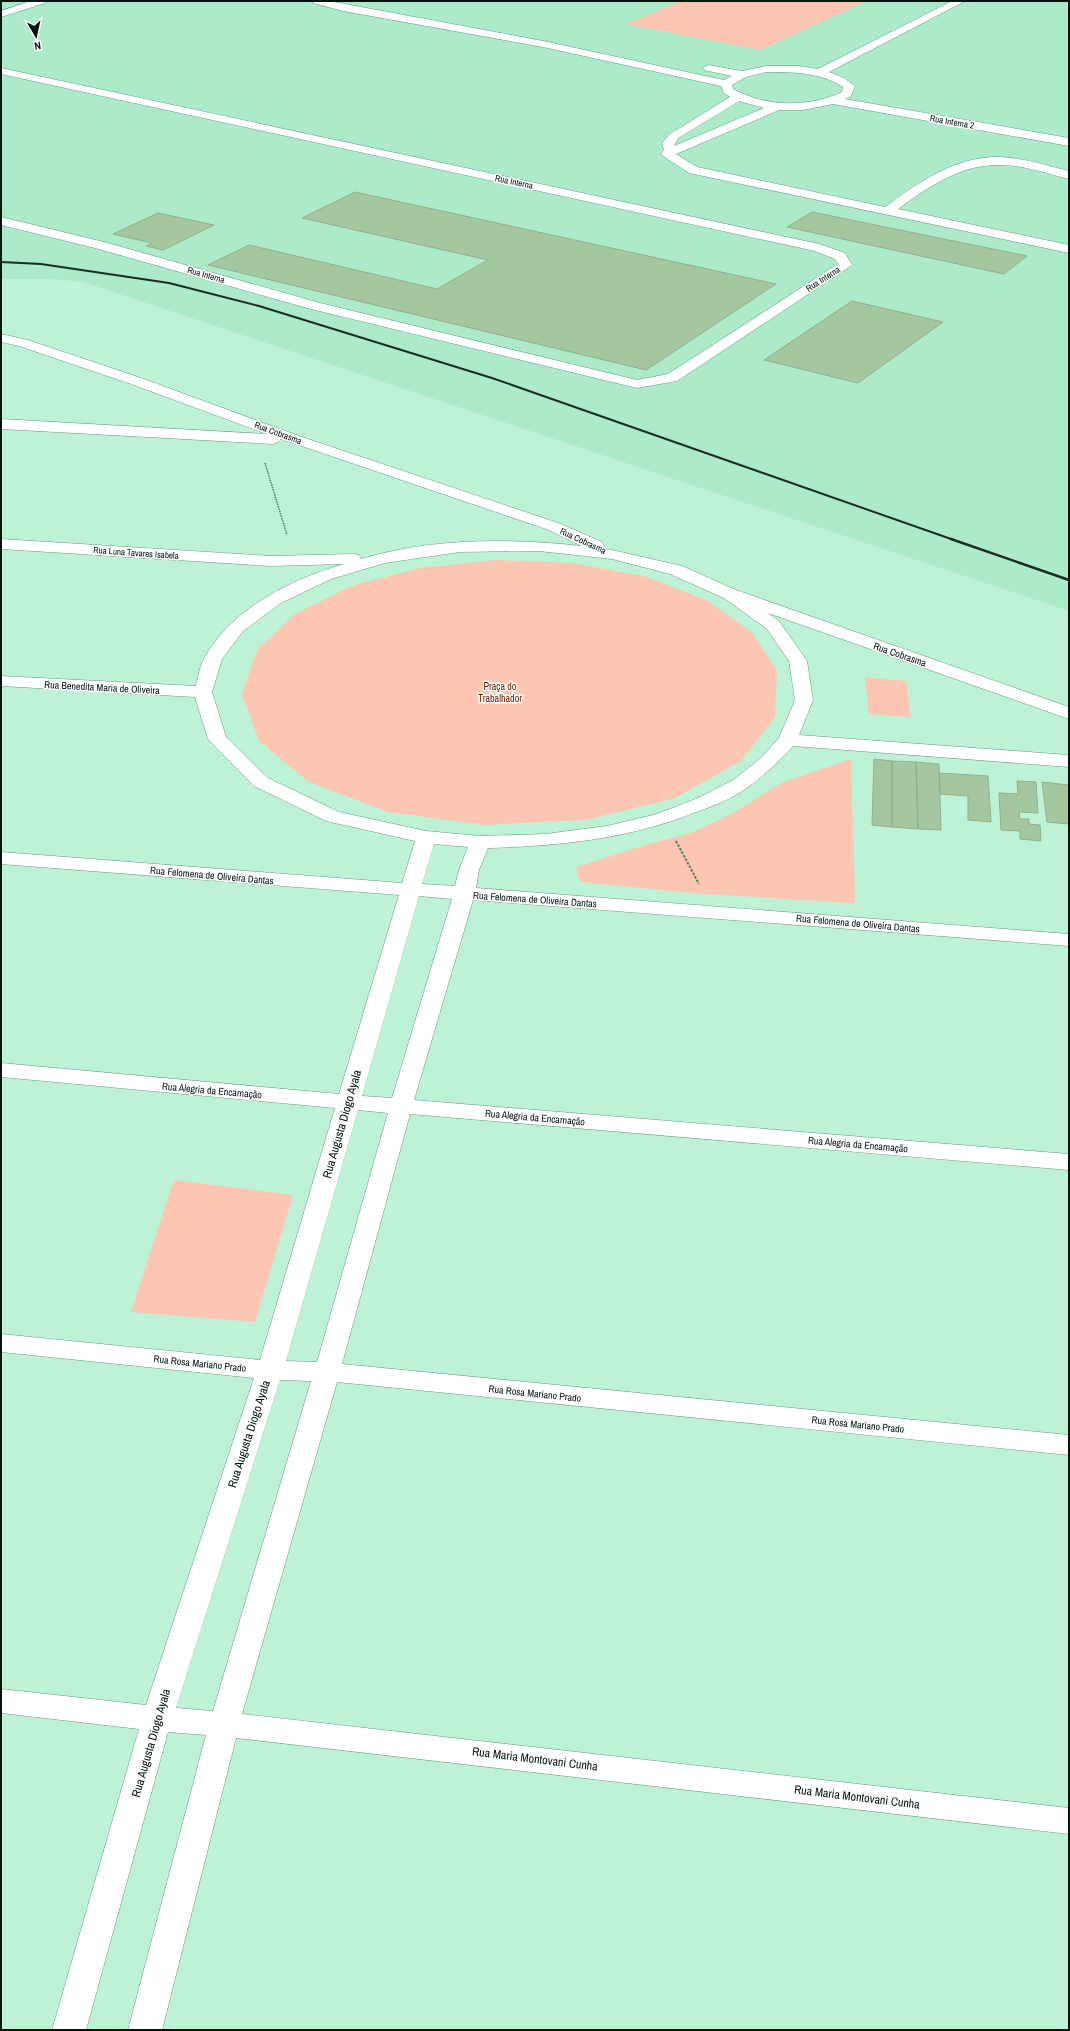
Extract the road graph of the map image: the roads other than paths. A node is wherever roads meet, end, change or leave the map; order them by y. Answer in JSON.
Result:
{"nodes":[{"id":1,"x":41,"y":1,"type":"edge"},
{"id":2,"x":960,"y":1,"type":"edge"},
{"id":3,"x":312,"y":2,"type":"edge"},
{"id":4,"x":345,"y":4,"type":"edge"},
{"id":5,"x":1,"y":14,"type":"edge"},
{"id":6,"x":680,"y":63,"type":"dead end"},
{"id":7,"x":696,"y":66,"type":"dead end"},
{"id":8,"x":1,"y":71,"type":"edge"},
{"id":9,"x":821,"y":72,"type":"junction"},
{"id":10,"x":742,"y":74,"type":"junction"},
{"id":11,"x":726,"y":84,"type":"junction"},
{"id":12,"x":738,"y":97,"type":"junction"},
{"id":13,"x":835,"y":101,"type":"junction"},
{"id":14,"x":779,"y":106,"type":"junction"},
{"id":15,"x":1069,"y":142,"type":"edge"},
{"id":16,"x":667,"y":153,"type":"junction"},
{"id":17,"x":1069,"y":175,"type":"edge"},
{"id":18,"x":887,"y":211,"type":"junction"},
{"id":19,"x":1,"y":221,"type":"edge"},
{"id":20,"x":1069,"y":249,"type":"edge"},
{"id":21,"x":1,"y":338,"type":"edge"},
{"id":22,"x":1,"y":424,"type":"edge"},
{"id":23,"x":297,"y":440,"type":"junction"},
{"id":24,"x":555,"y":527,"type":"junction"},
{"id":25,"x":1,"y":544,"type":"edge"},
{"id":26,"x":539,"y":546,"type":"junction"},
{"id":27,"x":612,"y":554,"type":"junction"},
{"id":28,"x":383,"y":558,"type":"junction"},
{"id":29,"x":271,"y":561,"type":"junction"},
{"id":30,"x":730,"y":594,"type":"junction"},
{"id":31,"x":275,"y":599,"type":"junction"},
{"id":32,"x":1,"y":681,"type":"edge"},
{"id":33,"x":203,"y":692,"type":"junction"},
{"id":34,"x":1069,"y":713,"type":"edge"},
{"id":35,"x":788,"y":740,"type":"junction"},
{"id":36,"x":1069,"y":761,"type":"edge"},
{"id":37,"x":426,"y":837,"type":"junction"},
{"id":38,"x":480,"y":842,"type":"junction"},
{"id":39,"x":1,"y":858,"type":"edge"},
{"id":40,"x":411,"y":891,"type":"junction"},
{"id":41,"x":464,"y":894,"type":"junction"},
{"id":42,"x":1069,"y":940,"type":"edge"},
{"id":43,"x":1,"y":1070,"type":"edge"},
{"id":44,"x":348,"y":1102,"type":"junction"},
{"id":45,"x":401,"y":1106,"type":"junction"},
{"id":46,"x":1069,"y":1162,"type":"edge"},
{"id":47,"x":1,"y":1343,"type":"edge"},
{"id":48,"x":270,"y":1370,"type":"junction"},
{"id":49,"x":327,"y":1372,"type":"junction"},
{"id":50,"x":1069,"y":1445,"type":"edge"},
{"id":51,"x":1,"y":1701,"type":"edge"},
{"id":52,"x":157,"y":1719,"type":"junction"},
{"id":53,"x":224,"y":1724,"type":"junction"},
{"id":54,"x":1069,"y":1821,"type":"edge"},
{"id":55,"x":69,"y":2030,"type":"edge"},
{"id":56,"x":145,"y":2030,"type":"edge"}],
"edges":[{"from":1,"to":5,"type":"street"},
{"from":2,"to":9,"type":"street"},
{"from":3,"to":4,"type":"street"},
{"from":4,"to":6,"type":"street"},
{"from":4,"to":11,"type":"street"},
{"from":7,"to":10,"type":"street"},
{"from":8,"to":19,"type":"street","name":"Rua Interna"},
{"from":9,"to":10,"type":"street"},
{"from":9,"to":13,"type":"street"},
{"from":10,"to":11,"type":"street"},
{"from":11,"to":12,"type":"street"},
{"from":12,"to":14,"type":"street"},
{"from":12,"to":16,"type":"street"},
{"from":13,"to":14,"type":"street"},
{"from":13,"to":15,"type":"street","name":"Rua Interna 2"},
{"from":14,"to":16,"type":"street"},
{"from":16,"to":18,"type":"street"},
{"from":17,"to":18,"type":"street"},
{"from":18,"to":20,"type":"street"},
{"from":21,"to":23,"type":"street","name":"Rua Cobrasma"},
{"from":22,"to":23,"type":"street"},
{"from":23,"to":24,"type":"street","name":"Rua Cobrasma"},
{"from":24,"to":26,"type":"street","name":"Rua Cobrasma"},
{"from":24,"to":27,"type":"street","name":"Rua Cobrasma"},
{"from":25,"to":29,"type":"street","name":"Rua Luna Tavares Isabela"},
{"from":26,"to":27,"type":"street"},
{"from":26,"to":28,"type":"street"},
{"from":27,"to":30,"type":"street"},
{"from":28,"to":29,"type":"street","name":"Rua Luna Tavares Isabela"},
{"from":28,"to":31,"type":"street"},
{"from":29,"to":31,"type":"street"},
{"from":30,"to":34,"type":"street","name":"Rua Cobrasma"},
{"from":30,"to":35,"type":"street"},
{"from":31,"to":33,"type":"street"},
{"from":32,"to":33,"type":"street","name":"Rua Benedita Maria de Oliveira"},
{"from":33,"to":37,"type":"street"},
{"from":35,"to":36,"type":"street"},
{"from":35,"to":38,"type":"street"},
{"from":37,"to":38,"type":"street"},
{"from":37,"to":40,"type":"street","name":"Rua Augusta Diogo Ayala"},
{"from":38,"to":41,"type":"street"},
{"from":39,"to":40,"type":"street","name":"Rua Felomena de Oliveira Dantas"},
{"from":40,"to":41,"type":"street","name":"Rua Felomena de Oliveira Dantas"},
{"from":40,"to":44,"type":"street","name":"Rua Augusta Diogo Ayala"},
{"from":41,"to":42,"type":"street","name":"Rua Felomena de Oliveira Dantas"},
{"from":41,"to":45,"type":"street"},
{"from":43,"to":44,"type":"street","name":"Rua Alegria da Encarnação"},
{"from":44,"to":45,"type":"street","name":"Rua Alegria da Encarnação"},
{"from":44,"to":48,"type":"street","name":"Rua Augusta Diogo Ayala"},
{"from":45,"to":46,"type":"street","name":"Rua Alegria da Encarnação"},
{"from":45,"to":49,"type":"street"},
{"from":47,"to":48,"type":"street","name":"Rua Rosa Mariano Prado"},
{"from":48,"to":49,"type":"street","name":"Rua Rosa Mariano Prado"},
{"from":48,"to":52,"type":"street","name":"Rua Augusta Diogo Ayala"},
{"from":49,"to":50,"type":"street","name":"Rua Rosa Mariano Prado"},
{"from":49,"to":53,"type":"street"},
{"from":51,"to":52,"type":"street","name":"Rua Maria Montovani Cunha"},
{"from":52,"to":53,"type":"street","name":"Rua Maria Montovani Cunha"},
{"from":52,"to":55,"type":"street","name":"Rua Augusta Diogo Ayala"},
{"from":53,"to":54,"type":"street","name":"Rua Maria Montovani Cunha"},
{"from":53,"to":56,"type":"street"}]}
